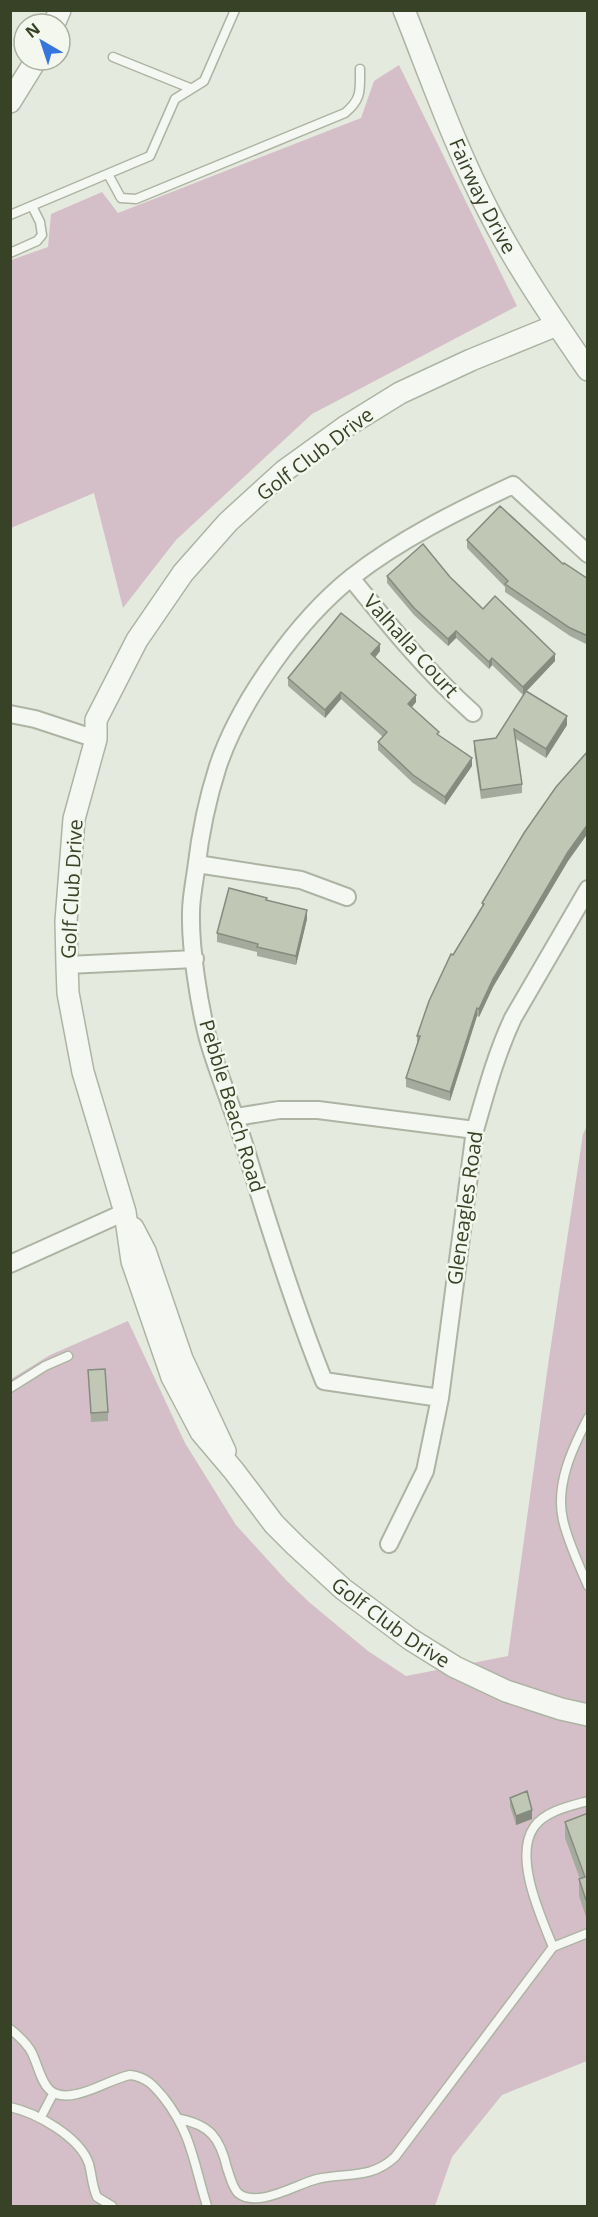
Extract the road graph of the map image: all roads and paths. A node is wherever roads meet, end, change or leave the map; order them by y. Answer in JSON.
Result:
{"nodes":[{"id":1,"x":235,"y":10,"type":"edge"},
{"id":2,"x":404,"y":10,"type":"edge"},
{"id":3,"x":113,"y":57,"type":"dead end"},
{"id":4,"x":360,"y":69,"type":"dead end"},
{"id":5,"x":29,"y":72,"type":"edge"},
{"id":6,"x":190,"y":88,"type":"junction"},
{"id":7,"x":10,"y":102,"type":"edge"},
{"id":8,"x":108,"y":174,"type":"junction"},
{"id":9,"x":32,"y":206,"type":"junction"},
{"id":10,"x":10,"y":215,"type":"edge"},
{"id":11,"x":10,"y":253,"type":"edge"},
{"id":12,"x":557,"y":325,"type":"junction"},
{"id":13,"x":588,"y":370,"type":"edge"},
{"id":14,"x":588,"y":554,"type":"edge"},
{"id":15,"x":351,"y":578,"type":"junction"},
{"id":16,"x":473,"y":713,"type":"dead end"},
{"id":17,"x":10,"y":714,"type":"edge"},
{"id":18,"x":96,"y":740,"type":"junction"},
{"id":19,"x":197,"y":864,"type":"junction"},
{"id":20,"x":588,"y":889,"type":"edge"},
{"id":21,"x":347,"y":897,"type":"dead end"},
{"id":22,"x":195,"y":959,"type":"junction"},
{"id":23,"x":67,"y":965,"type":"junction"},
{"id":24,"x":236,"y":1117,"type":"junction"},
{"id":25,"x":475,"y":1130,"type":"junction"},
{"id":26,"x":124,"y":1212,"type":"junction"},
{"id":27,"x":11,"y":1263,"type":"edge"},
{"id":28,"x":68,"y":1356,"type":"dead end"},
{"id":29,"x":10,"y":1388,"type":"edge"},
{"id":30,"x":441,"y":1398,"type":"junction"},
{"id":31,"x":588,"y":1418,"type":"edge"},
{"id":32,"x":389,"y":1544,"type":"dead end"},
{"id":33,"x":588,"y":1586,"type":"edge"},
{"id":34,"x":588,"y":1715,"type":"edge"},
{"id":35,"x":588,"y":1801,"type":"edge"},
{"id":36,"x":588,"y":1933,"type":"edge"},
{"id":37,"x":553,"y":1947,"type":"junction"},
{"id":38,"x":10,"y":2029,"type":"edge"},
{"id":39,"x":53,"y":2094,"type":"junction"},
{"id":40,"x":10,"y":2107,"type":"edge"},
{"id":41,"x":41,"y":2117,"type":"junction"},
{"id":42,"x":180,"y":2119,"type":"junction"},
{"id":43,"x":112,"y":2206,"type":"edge"},
{"id":44,"x":207,"y":2206,"type":"edge"}],
"edges":[{"from":1,"to":6,"type":"lane"},
{"from":2,"to":12,"type":"street","name":"Fairway Drive"},
{"from":3,"to":6,"type":"lane"},
{"from":4,"to":8,"type":"lane"},
{"from":5,"to":7,"type":"street"},
{"from":6,"to":8,"type":"lane"},
{"from":8,"to":9,"type":"lane"},
{"from":9,"to":10,"type":"lane"},
{"from":9,"to":11,"type":"lane"},
{"from":12,"to":13,"type":"street","name":"Fairway Drive"},
{"from":12,"to":18,"type":"street","name":"Golf Club Drive"},
{"from":14,"to":15,"type":"street","name":"Pebble Beach Road"},
{"from":15,"to":16,"type":"street","name":"Valhalla Court"},
{"from":15,"to":19,"type":"street","name":"Pebble Beach Road"},
{"from":17,"to":18,"type":"street"},
{"from":18,"to":23,"type":"street","name":"Golf Club Drive"},
{"from":19,"to":21,"type":"street"},
{"from":19,"to":22,"type":"street","name":"Pebble Beach Road"},
{"from":20,"to":25,"type":"street","name":"Gleneagles Road"},
{"from":22,"to":23,"type":"street"},
{"from":22,"to":24,"type":"street","name":"Pebble Beach Road"},
{"from":23,"to":26,"type":"street","name":"Golf Club Drive"},
{"from":24,"to":25,"type":"street"},
{"from":24,"to":30,"type":"street","name":"Pebble Beach Road"},
{"from":25,"to":30,"type":"street","name":"Gleneagles Road"},
{"from":26,"to":27,"type":"street"},
{"from":26,"to":34,"type":"street","name":"Golf Club Drive"},
{"from":28,"to":29,"type":"lane"},
{"from":30,"to":32,"type":"street","name":"Gleneagles Road"},
{"from":31,"to":33,"type":"lane"},
{"from":35,"to":37,"type":"lane"},
{"from":36,"to":37,"type":"lane"},
{"from":37,"to":42,"type":"lane"},
{"from":38,"to":39,"type":"lane"},
{"from":39,"to":41,"type":"lane"},
{"from":39,"to":42,"type":"lane"},
{"from":40,"to":41,"type":"lane"},
{"from":41,"to":43,"type":"lane"},
{"from":42,"to":44,"type":"lane"}]}
